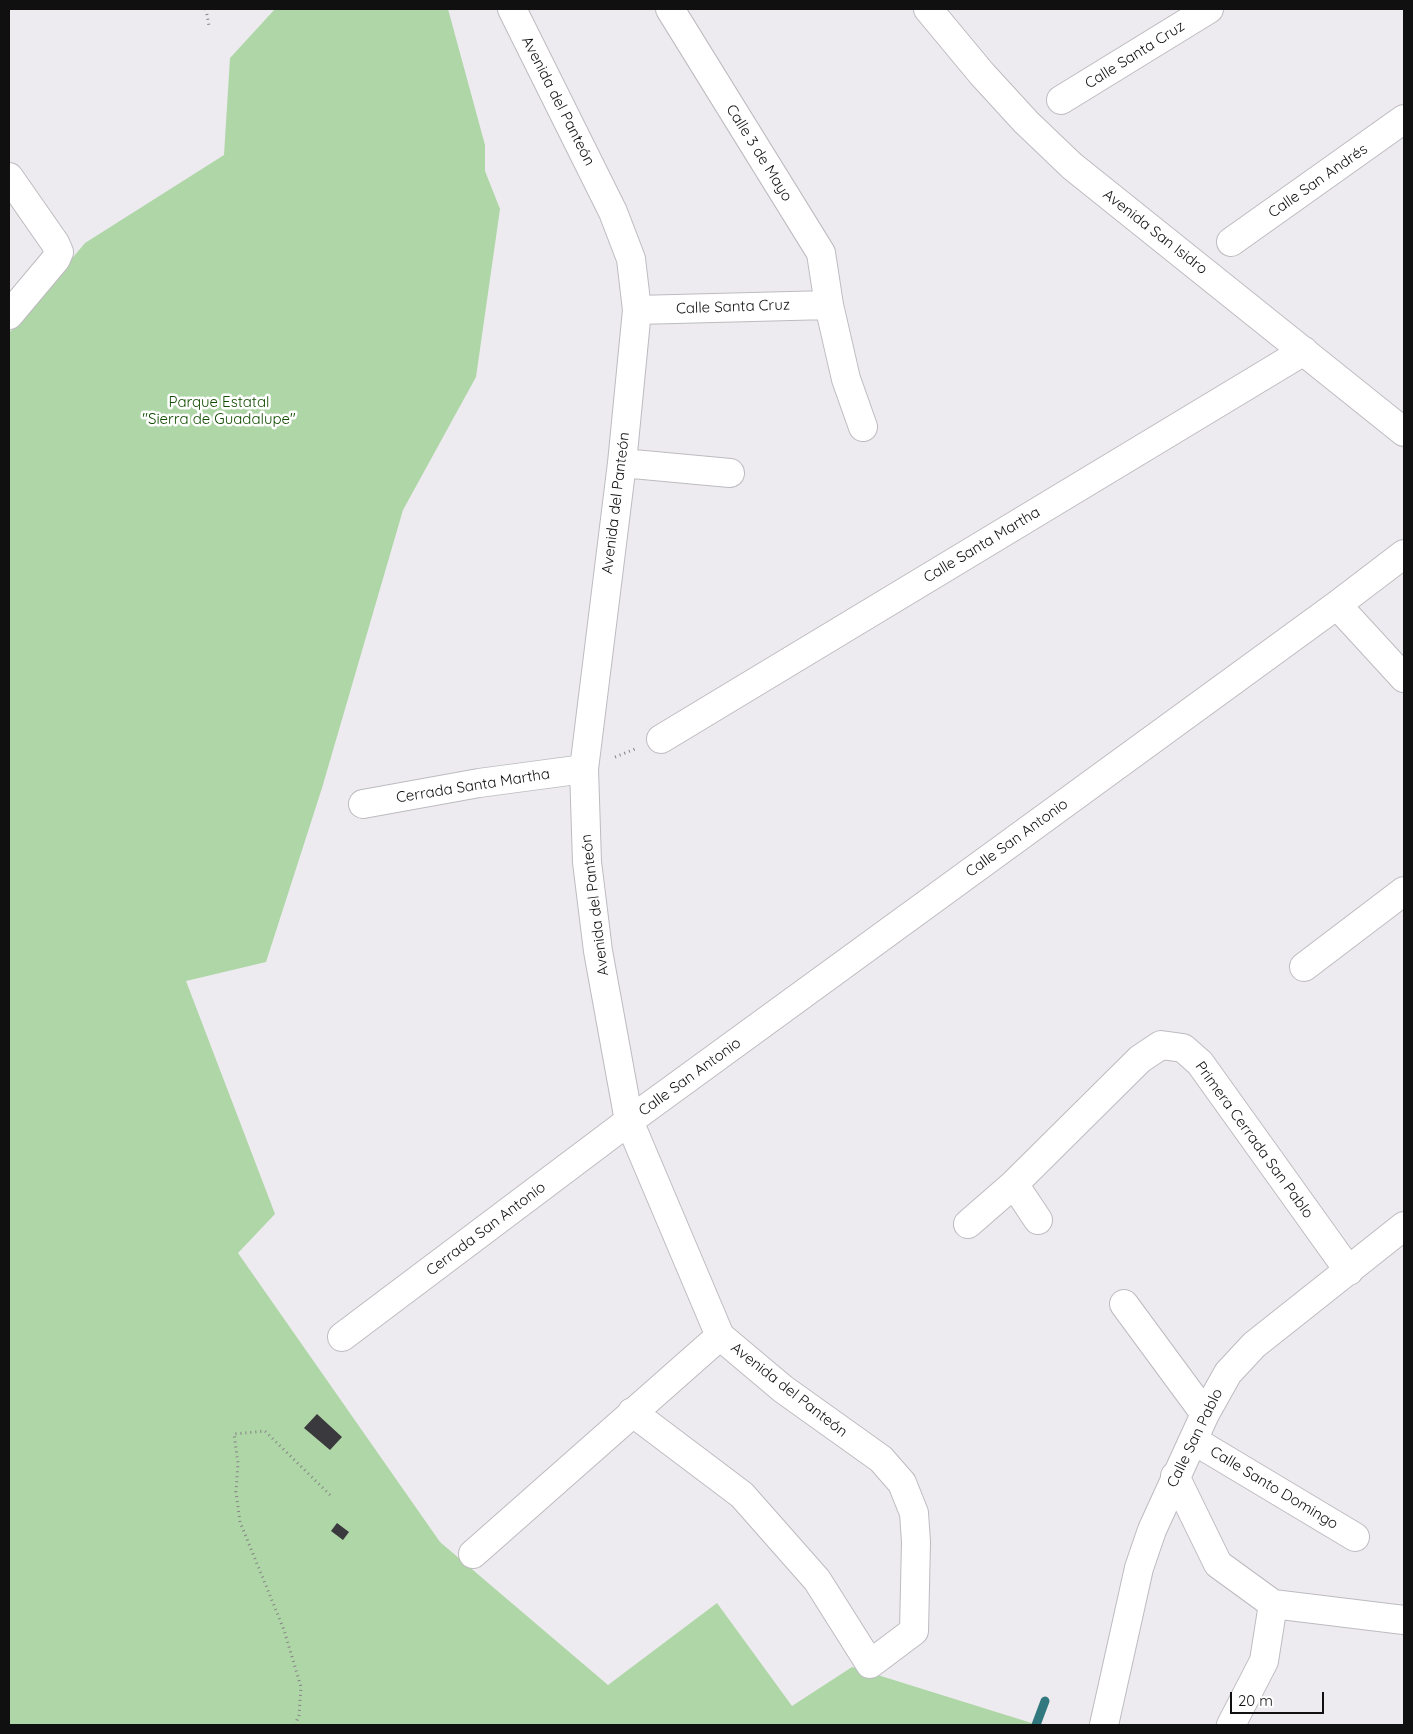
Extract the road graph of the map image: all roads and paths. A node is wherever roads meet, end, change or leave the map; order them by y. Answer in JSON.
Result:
{"nodes":[{"id":1,"x":206,"y":9,"type":"edge"},
{"id":2,"x":512,"y":9,"type":"edge"},
{"id":3,"x":670,"y":9,"type":"edge"},
{"id":4,"x":928,"y":9,"type":"edge"},
{"id":5,"x":1209,"y":9,"type":"edge"},
{"id":6,"x":209,"y":26,"type":"dead end"},
{"id":7,"x":1061,"y":100,"type":"dead end"},
{"id":8,"x":1404,"y":119,"type":"edge"},
{"id":9,"x":9,"y":177,"type":"edge"},
{"id":10,"x":1231,"y":242,"type":"dead end"},
{"id":11,"x":829,"y":304,"type":"junction"},
{"id":12,"x":637,"y":310,"type":"junction"},
{"id":13,"x":9,"y":315,"type":"edge"},
{"id":14,"x":1304,"y":351,"type":"junction"},
{"id":15,"x":863,"y":427,"type":"dead end"},
{"id":16,"x":1404,"y":432,"type":"edge"},
{"id":17,"x":622,"y":463,"type":"junction"},
{"id":18,"x":730,"y":473,"type":"dead end"},
{"id":19,"x":1404,"y":554,"type":"edge"},
{"id":20,"x":1337,"y":606,"type":"junction"},
{"id":21,"x":1404,"y":678,"type":"edge"},
{"id":22,"x":661,"y":739,"type":"joint"},
{"id":23,"x":584,"y":769,"type":"junction"},
{"id":24,"x":363,"y":804,"type":"dead end"},
{"id":25,"x":1404,"y":891,"type":"edge"},
{"id":26,"x":1304,"y":967,"type":"dead end"},
{"id":27,"x":629,"y":1121,"type":"junction"},
{"id":28,"x":1014,"y":1184,"type":"junction"},
{"id":29,"x":1038,"y":1220,"type":"dead end"},
{"id":30,"x":968,"y":1224,"type":"dead end"},
{"id":31,"x":1404,"y":1226,"type":"edge"},
{"id":32,"x":1349,"y":1271,"type":"junction"},
{"id":33,"x":1124,"y":1304,"type":"dead end"},
{"id":34,"x":720,"y":1336,"type":"junction"},
{"id":35,"x":342,"y":1337,"type":"dead end"},
{"id":36,"x":632,"y":1412,"type":"junction"},
{"id":37,"x":1205,"y":1414,"type":"junction"},
{"id":38,"x":1193,"y":1440,"type":"junction"},
{"id":39,"x":1175,"y":1476,"type":"junction"},
{"id":40,"x":330,"y":1495,"type":"dead end"},
{"id":41,"x":1354,"y":1537,"type":"dead end"},
{"id":42,"x":473,"y":1554,"type":"dead end"},
{"id":43,"x":1273,"y":1604,"type":"junction"},
{"id":44,"x":1404,"y":1620,"type":"edge"},
{"id":45,"x":295,"y":1725,"type":"edge"},
{"id":46,"x":1104,"y":1725,"type":"edge"},
{"id":47,"x":1231,"y":1725,"type":"edge"}],
"edges":[{"from":1,"to":6,"type":"path"},
{"from":2,"to":12,"type":"street","name":"Avenida del Panteón"},
{"from":3,"to":11,"type":"street","name":"Calle 3 de Mayo"},
{"from":4,"to":14,"type":"street","name":"Avenida San Isidro"},
{"from":5,"to":7,"type":"street","name":"Calle Santa Cruz"},
{"from":8,"to":10,"type":"street","name":"Calle San Andrés"},
{"from":9,"to":13,"type":"street"},
{"from":11,"to":12,"type":"street","name":"Calle Santa Cruz"},
{"from":11,"to":15,"type":"street","name":"Calle 3 de Mayo"},
{"from":12,"to":17,"type":"street","name":"Avenida del Panteón"},
{"from":14,"to":16,"type":"street","name":"Avenida San Isidro"},
{"from":14,"to":22,"type":"street","name":"Calle Santa Martha"},
{"from":17,"to":18,"type":"street"},
{"from":17,"to":23,"type":"street","name":"Avenida del Panteón"},
{"from":19,"to":20,"type":"street","name":"Calle San Antonio"},
{"from":20,"to":21,"type":"street"},
{"from":20,"to":27,"type":"street","name":"Calle San Antonio"},
{"from":22,"to":23,"type":"path"},
{"from":23,"to":24,"type":"street","name":"Cerrada Santa Martha"},
{"from":23,"to":27,"type":"street","name":"Avenida del Panteón"},
{"from":25,"to":26,"type":"street"},
{"from":27,"to":34,"type":"street","name":"Avenida del Panteón"},
{"from":27,"to":35,"type":"street","name":"Cerrada San Antonio"},
{"from":28,"to":29,"type":"street"},
{"from":28,"to":30,"type":"street","name":"Primera Cerrada San Pablo"},
{"from":28,"to":32,"type":"street","name":"Primera Cerrada San Pablo"},
{"from":31,"to":32,"type":"street","name":"Calle San Pablo"},
{"from":32,"to":37,"type":"street","name":"Calle San Pablo"},
{"from":33,"to":37,"type":"street"},
{"from":34,"to":36,"type":"street"},
{"from":34,"to":36,"type":"street","name":"Avenida del Panteón"},
{"from":36,"to":42,"type":"street"},
{"from":37,"to":38,"type":"street","name":"Calle San Pablo"},
{"from":38,"to":39,"type":"street","name":"Calle San Pablo"},
{"from":38,"to":41,"type":"street","name":"Calle Santo Domingo"},
{"from":39,"to":43,"type":"street"},
{"from":39,"to":46,"type":"street","name":"Calle San Pablo"},
{"from":40,"to":45,"type":"path"},
{"from":43,"to":44,"type":"street"},
{"from":43,"to":47,"type":"street"}]}
